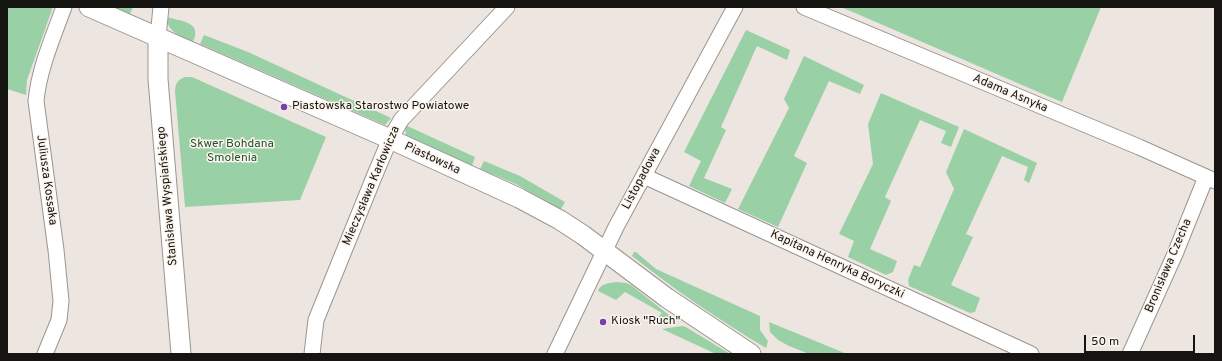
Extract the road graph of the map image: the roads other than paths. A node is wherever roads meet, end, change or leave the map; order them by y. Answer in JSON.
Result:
{"nodes":[{"id":1,"x":64,"y":7,"type":"edge"},
{"id":2,"x":89,"y":7,"type":"edge"},
{"id":3,"x":161,"y":7,"type":"edge"},
{"id":4,"x":507,"y":7,"type":"edge"},
{"id":5,"x":735,"y":7,"type":"edge"},
{"id":6,"x":804,"y":7,"type":"edge"},
{"id":7,"x":158,"y":37,"type":"junction"},
{"id":8,"x":390,"y":139,"type":"junction"},
{"id":9,"x":644,"y":176,"type":"junction"},
{"id":10,"x":1211,"y":179,"type":"edge"},
{"id":11,"x":605,"y":251,"type":"junction"},
{"id":12,"x":45,"y":354,"type":"edge"},
{"id":13,"x":181,"y":354,"type":"edge"},
{"id":14,"x":312,"y":354,"type":"edge"},
{"id":15,"x":555,"y":354,"type":"edge"},
{"id":16,"x":751,"y":354,"type":"edge"},
{"id":17,"x":1031,"y":354,"type":"edge"},
{"id":18,"x":1130,"y":354,"type":"edge"}],
"edges":[{"from":1,"to":12,"type":"street","name":"Juliusza Kossaka"},
{"from":2,"to":7,"type":"street","name":"Piastowska"},
{"from":3,"to":7,"type":"street"},
{"from":4,"to":8,"type":"street","name":"Mieczysława Karłowicza"},
{"from":5,"to":9,"type":"street","name":"Listopadowa"},
{"from":6,"to":10,"type":"street","name":"Adama Asnyka"},
{"from":7,"to":8,"type":"street","name":"Piastowska"},
{"from":7,"to":13,"type":"street","name":"Stanisława Wyspiańskiego"},
{"from":8,"to":11,"type":"street","name":"Piastowska"},
{"from":8,"to":14,"type":"street","name":"Mieczysława Karłowicza"},
{"from":9,"to":11,"type":"street","name":"Listopadowa"},
{"from":9,"to":17,"type":"street","name":"Kapitana Henryka Boryczki"},
{"from":10,"to":18,"type":"street","name":"Bronisława Czecha"},
{"from":11,"to":15,"type":"street","name":"Listopadowa"},
{"from":11,"to":16,"type":"street","name":"Piastowska"}]}
